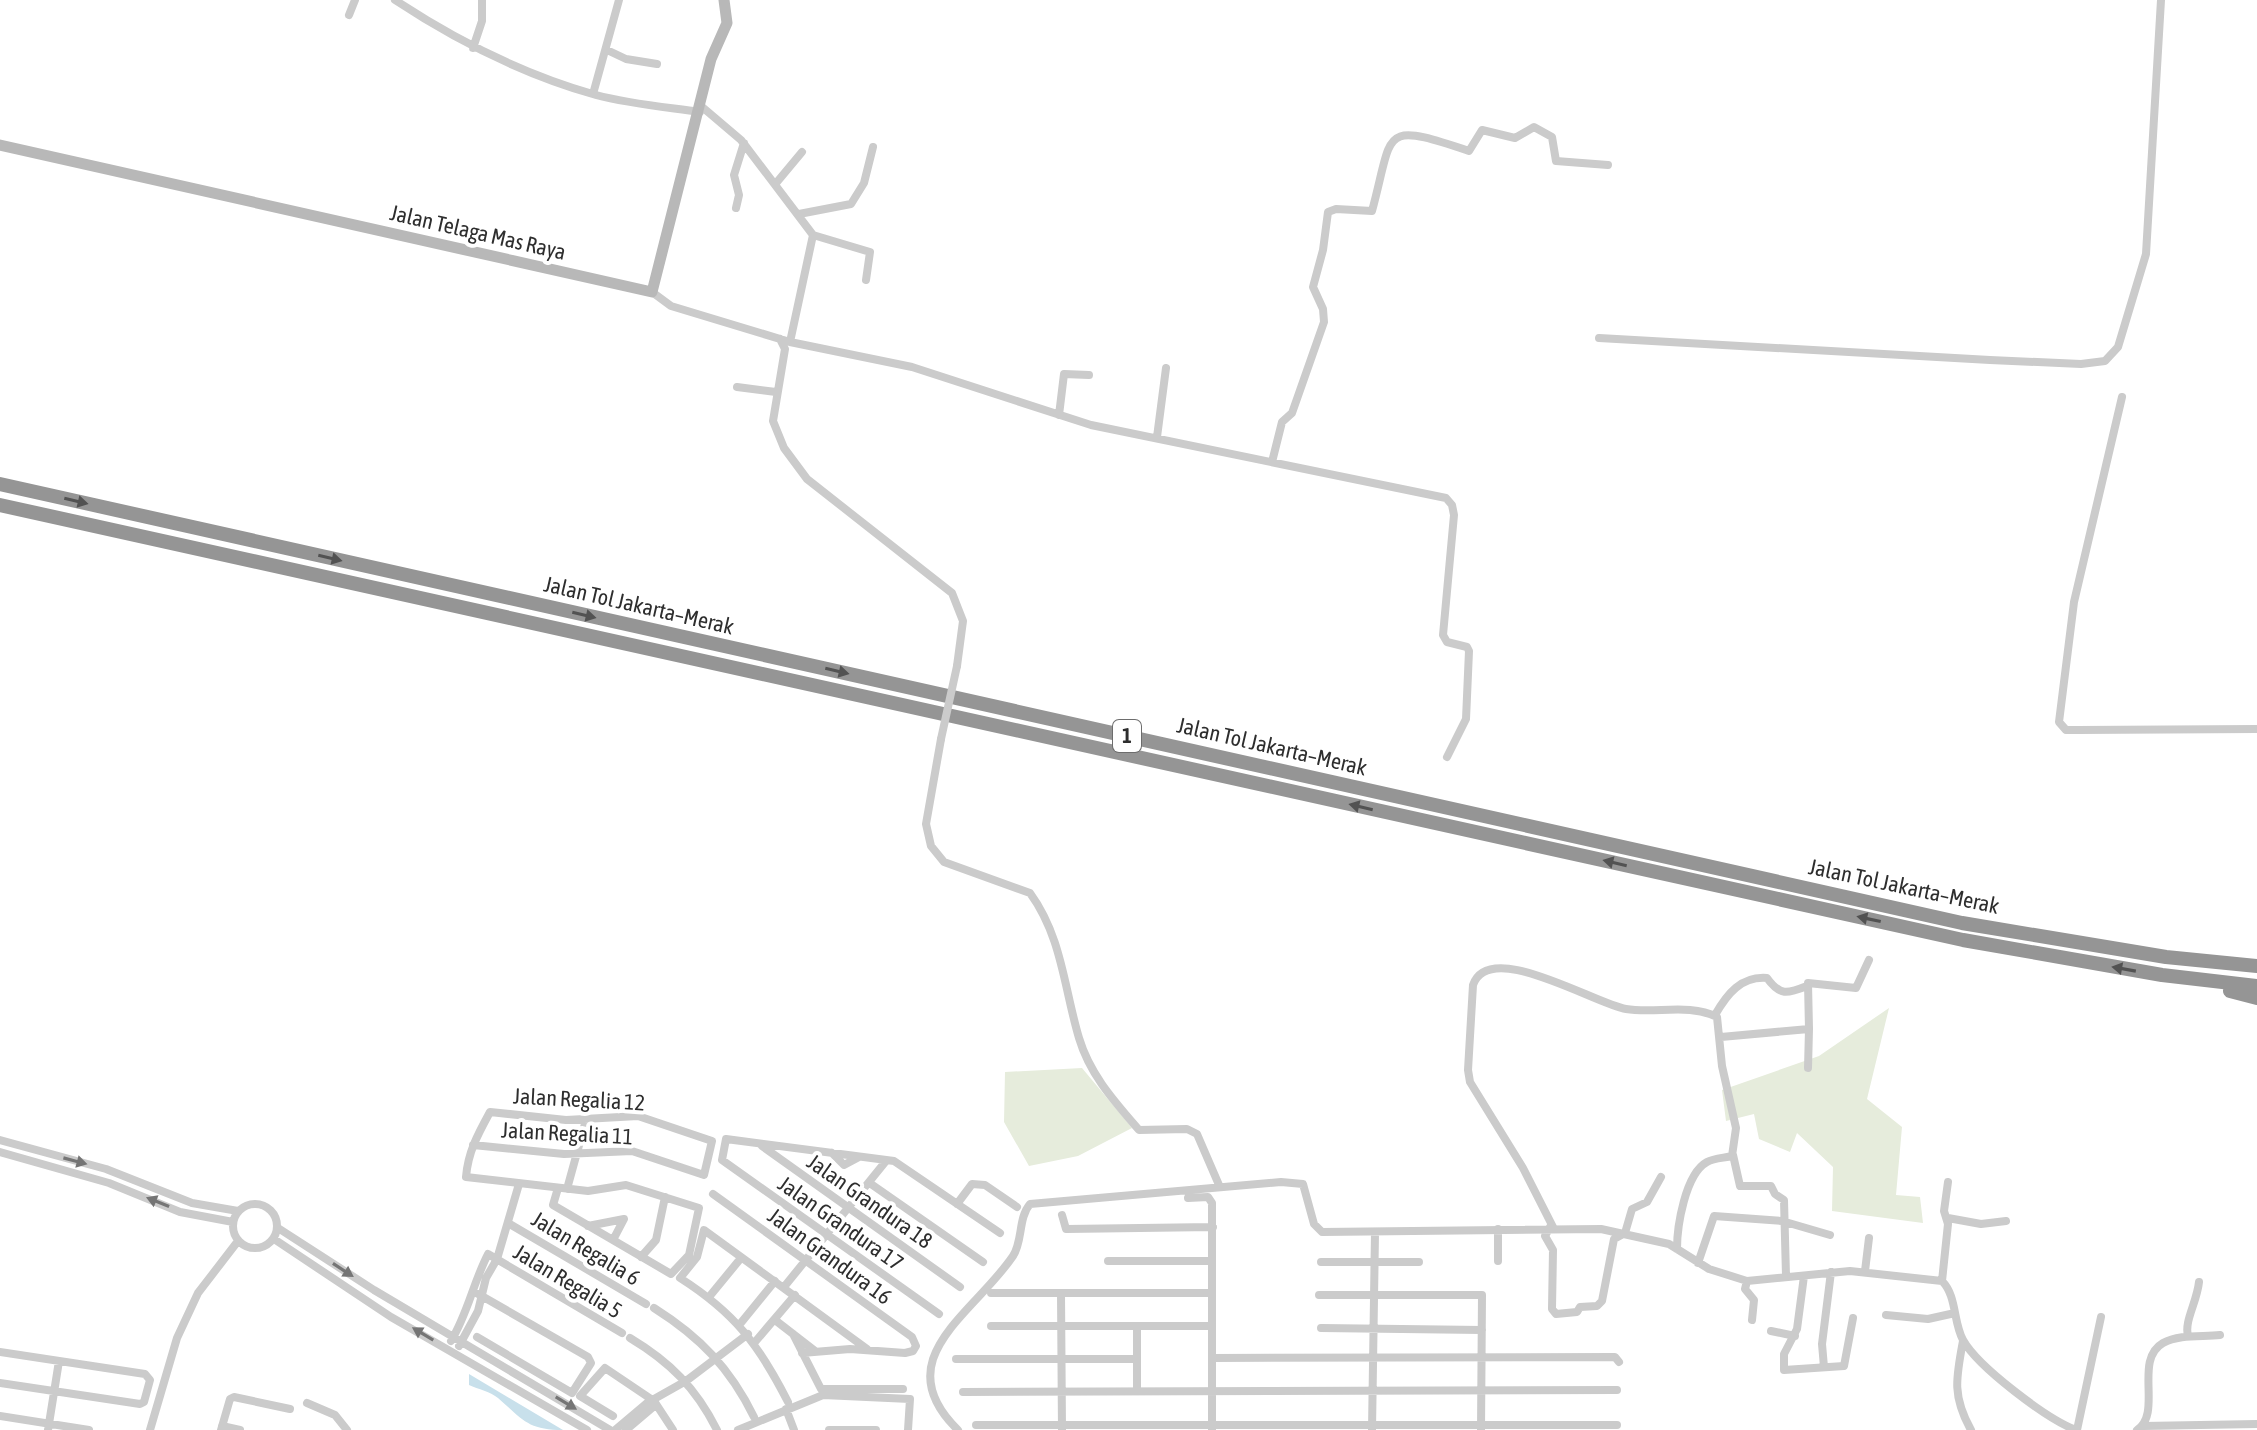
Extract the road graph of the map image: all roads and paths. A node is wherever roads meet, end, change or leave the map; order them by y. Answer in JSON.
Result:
{"nodes":[{"id":1,"x":355,"y":0,"type":"edge"},
{"id":2,"x":395,"y":0,"type":"edge"},
{"id":3,"x":482,"y":0,"type":"edge"},
{"id":4,"x":619,"y":0,"type":"edge"},
{"id":5,"x":724,"y":0,"type":"edge"},
{"id":6,"x":2161,"y":0,"type":"edge"},
{"id":7,"x":349,"y":15,"type":"dead end"},
{"id":8,"x":473,"y":48,"type":"junction"},
{"id":9,"x":607,"y":50,"type":"junction"},
{"id":10,"x":657,"y":64,"type":"dead end"},
{"id":11,"x":593,"y":94,"type":"junction"},
{"id":12,"x":700,"y":109,"type":"junction"},
{"id":13,"x":744,"y":143,"type":"junction"},
{"id":14,"x":0,"y":145,"type":"edge"},
{"id":15,"x":873,"y":147,"type":"dead end"},
{"id":16,"x":802,"y":152,"type":"dead end"},
{"id":17,"x":1608,"y":165,"type":"dead end"},
{"id":18,"x":777,"y":182,"type":"junction"},
{"id":19,"x":736,"y":208,"type":"dead end"},
{"id":20,"x":799,"y":214,"type":"junction"},
{"id":21,"x":813,"y":235,"type":"junction"},
{"id":22,"x":866,"y":280,"type":"dead end"},
{"id":23,"x":652,"y":292,"type":"junction"},
{"id":24,"x":1599,"y":338,"type":"dead end"},
{"id":25,"x":780,"y":339,"type":"junction"},
{"id":26,"x":790,"y":342,"type":"junction"},
{"id":27,"x":1166,"y":368,"type":"dead end"},
{"id":28,"x":1089,"y":375,"type":"dead end"},
{"id":29,"x":737,"y":387,"type":"dead end"},
{"id":30,"x":776,"y":392,"type":"junction"},
{"id":31,"x":2122,"y":397,"type":"dead end"},
{"id":32,"x":1059,"y":415,"type":"junction"},
{"id":33,"x":1157,"y":437,"type":"junction"},
{"id":34,"x":1272,"y":462,"type":"junction"},
{"id":35,"x":0,"y":484,"type":"edge"},
{"id":36,"x":0,"y":505,"type":"edge"},
{"id":37,"x":2257,"y":729,"type":"edge"},
{"id":38,"x":1447,"y":757,"type":"dead end"},
{"id":39,"x":1869,"y":960,"type":"dead end"},
{"id":40,"x":2257,"y":966,"type":"edge"},
{"id":41,"x":2162,"y":975,"type":"junction"},
{"id":42,"x":1807,"y":986,"type":"junction"},
{"id":43,"x":2257,"y":986,"type":"edge"},
{"id":44,"x":2257,"y":998,"type":"edge"},
{"id":45,"x":1715,"y":1015,"type":"junction"},
{"id":46,"x":1809,"y":1029,"type":"junction"},
{"id":47,"x":1721,"y":1037,"type":"junction"},
{"id":48,"x":1808,"y":1068,"type":"dead end"},
{"id":49,"x":586,"y":1120,"type":"junction"},
{"id":50,"x":0,"y":1140,"type":"edge"},
{"id":51,"x":759,"y":1144,"type":"junction"},
{"id":52,"x":473,"y":1145,"type":"junction"},
{"id":53,"x":0,"y":1152,"type":"edge"},
{"id":54,"x":577,"y":1154,"type":"junction"},
{"id":55,"x":1733,"y":1155,"type":"junction"},
{"id":56,"x":886,"y":1161,"type":"junction"},
{"id":57,"x":704,"y":1175,"type":"joint"},
{"id":58,"x":1661,"y":1177,"type":"dead end"},
{"id":59,"x":1948,"y":1182,"type":"dead end"},
{"id":60,"x":519,"y":1184,"type":"junction"},
{"id":61,"x":871,"y":1184,"type":"junction"},
{"id":62,"x":1219,"y":1185,"type":"junction"},
{"id":63,"x":562,"y":1189,"type":"junction"},
{"id":64,"x":713,"y":1194,"type":"dead end"},
{"id":65,"x":665,"y":1197,"type":"junction"},
{"id":66,"x":1188,"y":1198,"type":"dead end"},
{"id":67,"x":957,"y":1204,"type":"junction"},
{"id":68,"x":1017,"y":1207,"type":"dead end"},
{"id":69,"x":849,"y":1209,"type":"junction"},
{"id":70,"x":238,"y":1211,"type":"junction"},
{"id":71,"x":1062,"y":1215,"type":"dead end"},
{"id":72,"x":1948,"y":1218,"type":"junction"},
{"id":73,"x":1782,"y":1221,"type":"junction"},
{"id":74,"x":2006,"y":1221,"type":"dead end"},
{"id":75,"x":233,"y":1222,"type":"junction"},
{"id":76,"x":508,"y":1223,"type":"junction"},
{"id":77,"x":588,"y":1226,"type":"junction"},
{"id":78,"x":1213,"y":1227,"type":"junction"},
{"id":79,"x":1551,"y":1227,"type":"junction"},
{"id":80,"x":278,"y":1228,"type":"junction"},
{"id":81,"x":1498,"y":1229,"type":"junction"},
{"id":82,"x":1000,"y":1233,"type":"dead end"},
{"id":83,"x":1375,"y":1233,"type":"junction"},
{"id":84,"x":1625,"y":1233,"type":"junction"},
{"id":85,"x":825,"y":1234,"type":"junction"},
{"id":86,"x":1830,"y":1235,"type":"dead end"},
{"id":87,"x":1869,"y":1238,"type":"dead end"},
{"id":88,"x":274,"y":1239,"type":"junction"},
{"id":89,"x":613,"y":1240,"type":"junction"},
{"id":90,"x":238,"y":1241,"type":"junction"},
{"id":91,"x":1677,"y":1249,"type":"junction"},
{"id":92,"x":641,"y":1257,"type":"junction"},
{"id":93,"x":741,"y":1258,"type":"junction"},
{"id":94,"x":497,"y":1259,"type":"junction"},
{"id":95,"x":804,"y":1259,"type":"junction"},
{"id":96,"x":1108,"y":1261,"type":"dead end"},
{"id":97,"x":1212,"y":1261,"type":"junction"},
{"id":98,"x":1498,"y":1261,"type":"dead end"},
{"id":99,"x":983,"y":1262,"type":"dead end"},
{"id":100,"x":1321,"y":1262,"type":"dead end"},
{"id":101,"x":1373,"y":1262,"type":"junction"},
{"id":102,"x":1419,"y":1262,"type":"dead end"},
{"id":103,"x":1698,"y":1263,"type":"junction"},
{"id":104,"x":1865,"y":1271,"type":"junction"},
{"id":105,"x":1831,"y":1272,"type":"junction"},
{"id":106,"x":676,"y":1276,"type":"junction"},
{"id":107,"x":1786,"y":1276,"type":"junction"},
{"id":108,"x":1804,"y":1276,"type":"junction"},
{"id":109,"x":1747,"y":1281,"type":"junction"},
{"id":110,"x":1942,"y":1281,"type":"junction"},
{"id":111,"x":2199,"y":1282,"type":"dead end"},
{"id":112,"x":779,"y":1284,"type":"junction"},
{"id":113,"x":960,"y":1287,"type":"dead end"},
{"id":114,"x":477,"y":1293,"type":"junction"},
{"id":115,"x":991,"y":1293,"type":"dead end"},
{"id":116,"x":1212,"y":1293,"type":"junction"},
{"id":117,"x":1061,"y":1294,"type":"junction"},
{"id":118,"x":795,"y":1295,"type":"junction"},
{"id":119,"x":1319,"y":1295,"type":"dead end"},
{"id":120,"x":1373,"y":1295,"type":"junction"},
{"id":121,"x":709,"y":1297,"type":"junction"},
{"id":122,"x":1955,"y":1313,"type":"junction"},
{"id":123,"x":939,"y":1314,"type":"dead end"},
{"id":124,"x":1886,"y":1315,"type":"dead end"},
{"id":125,"x":2101,"y":1317,"type":"dead end"},
{"id":126,"x":1853,"y":1318,"type":"dead end"},
{"id":127,"x":775,"y":1320,"type":"junction"},
{"id":128,"x":1752,"y":1320,"type":"dead end"},
{"id":129,"x":740,"y":1324,"type":"junction"},
{"id":130,"x":1061,"y":1325,"type":"junction"},
{"id":131,"x":991,"y":1326,"type":"dead end"},
{"id":132,"x":1212,"y":1326,"type":"junction"},
{"id":133,"x":1137,"y":1327,"type":"junction"},
{"id":134,"x":1321,"y":1328,"type":"dead end"},
{"id":135,"x":1373,"y":1328,"type":"junction"},
{"id":136,"x":1482,"y":1330,"type":"junction"},
{"id":137,"x":1771,"y":1331,"type":"dead end"},
{"id":138,"x":748,"y":1334,"type":"junction"},
{"id":139,"x":793,"y":1334,"type":"junction"},
{"id":140,"x":2220,"y":1335,"type":"dead end"},
{"id":141,"x":1795,"y":1336,"type":"junction"},
{"id":142,"x":2188,"y":1336,"type":"junction"},
{"id":143,"x":477,"y":1337,"type":"dead end"},
{"id":144,"x":857,"y":1339,"type":"junction"},
{"id":145,"x":457,"y":1340,"type":"junction"},
{"id":146,"x":1963,"y":1341,"type":"junction"},
{"id":147,"x":755,"y":1342,"type":"junction"},
{"id":148,"x":850,"y":1349,"type":"junction"},
{"id":149,"x":867,"y":1349,"type":"junction"},
{"id":150,"x":450,"y":1351,"type":"junction"},
{"id":151,"x":0,"y":1352,"type":"edge"},
{"id":152,"x":816,"y":1352,"type":"junction"},
{"id":153,"x":802,"y":1353,"type":"junction"},
{"id":154,"x":717,"y":1357,"type":"junction"},
{"id":155,"x":1212,"y":1358,"type":"junction"},
{"id":156,"x":956,"y":1359,"type":"dead end"},
{"id":157,"x":1062,"y":1359,"type":"junction"},
{"id":158,"x":1137,"y":1359,"type":"junction"},
{"id":159,"x":1482,"y":1359,"type":"junction"},
{"id":160,"x":1373,"y":1360,"type":"junction"},
{"id":161,"x":59,"y":1361,"type":"junction"},
{"id":162,"x":1619,"y":1362,"type":"dead end"},
{"id":163,"x":1824,"y":1367,"type":"junction"},
{"id":164,"x":686,"y":1381,"type":"junction"},
{"id":165,"x":0,"y":1383,"type":"edge"},
{"id":166,"x":1617,"y":1390,"type":"dead end"},
{"id":167,"x":1062,"y":1391,"type":"junction"},
{"id":168,"x":1137,"y":1391,"type":"junction"},
{"id":169,"x":1212,"y":1391,"type":"junction"},
{"id":170,"x":1373,"y":1391,"type":"junction"},
{"id":171,"x":54,"y":1392,"type":"junction"},
{"id":172,"x":963,"y":1392,"type":"dead end"},
{"id":173,"x":1482,"y":1392,"type":"junction"},
{"id":174,"x":905,"y":1394,"type":"junction"},
{"id":175,"x":576,"y":1395,"type":"junction"},
{"id":176,"x":654,"y":1401,"type":"junction"},
{"id":177,"x":307,"y":1403,"type":"dead end"},
{"id":178,"x":787,"y":1406,"type":"junction"},
{"id":179,"x":290,"y":1409,"type":"dead end"},
{"id":180,"x":0,"y":1416,"type":"edge"},
{"id":181,"x":613,"y":1416,"type":"dead end"},
{"id":182,"x":754,"y":1417,"type":"dead end"},
{"id":183,"x":2257,"y":1424,"type":"edge"},
{"id":184,"x":976,"y":1425,"type":"dead end"},
{"id":185,"x":1617,"y":1425,"type":"dead end"},
{"id":186,"x":1212,"y":1426,"type":"edge"},
{"id":187,"x":48,"y":1427,"type":"edge"},
{"id":188,"x":1062,"y":1427,"type":"edge"},
{"id":189,"x":1372,"y":1427,"type":"edge"},
{"id":190,"x":1481,"y":1427,"type":"edge"},
{"id":191,"x":221,"y":1428,"type":"edge"},
{"id":192,"x":2140,"y":1428,"type":"edge"},
{"id":193,"x":89,"y":1430,"type":"edge"},
{"id":194,"x":150,"y":1430,"type":"edge"},
{"id":195,"x":240,"y":1430,"type":"edge"},
{"id":196,"x":347,"y":1430,"type":"edge"},
{"id":197,"x":587,"y":1430,"type":"edge"},
{"id":198,"x":612,"y":1430,"type":"edge"},
{"id":199,"x":626,"y":1430,"type":"edge"},
{"id":200,"x":673,"y":1430,"type":"edge"},
{"id":201,"x":717,"y":1430,"type":"edge"},
{"id":202,"x":738,"y":1430,"type":"edge"},
{"id":203,"x":794,"y":1430,"type":"edge"},
{"id":204,"x":829,"y":1430,"type":"edge"},
{"id":205,"x":876,"y":1430,"type":"edge"},
{"id":206,"x":908,"y":1430,"type":"edge"},
{"id":207,"x":958,"y":1430,"type":"edge"},
{"id":208,"x":1971,"y":1430,"type":"edge"},
{"id":209,"x":2077,"y":1430,"type":"edge"}],
"edges":[{"from":1,"to":7,"type":"street"},
{"from":2,"to":8,"type":"street"},
{"from":3,"to":8,"type":"street"},
{"from":4,"to":9,"type":"street"},
{"from":5,"to":12,"type":"main road"},
{"from":6,"to":24,"type":"street"},
{"from":8,"to":11,"type":"street"},
{"from":9,"to":10,"type":"street"},
{"from":9,"to":11,"type":"street"},
{"from":11,"to":12,"type":"street"},
{"from":12,"to":13,"type":"street"},
{"from":12,"to":23,"type":"main road"},
{"from":13,"to":18,"type":"street"},
{"from":13,"to":19,"type":"street"},
{"from":14,"to":23,"type":"main road","name":"Jalan Telaga Mas Raya"},
{"from":15,"to":20,"type":"street"},
{"from":16,"to":18,"type":"street"},
{"from":17,"to":34,"type":"street"},
{"from":18,"to":20,"type":"street"},
{"from":20,"to":21,"type":"street"},
{"from":21,"to":22,"type":"street"},
{"from":21,"to":26,"type":"street"},
{"from":23,"to":25,"type":"street"},
{"from":25,"to":26,"type":"street"},
{"from":25,"to":30,"type":"street"},
{"from":26,"to":32,"type":"street"},
{"from":27,"to":33,"type":"street"},
{"from":28,"to":32,"type":"street"},
{"from":29,"to":30,"type":"street"},
{"from":30,"to":62,"type":"street","bridge":true},
{"from":31,"to":37,"type":"street"},
{"from":32,"to":33,"type":"street"},
{"from":33,"to":34,"type":"street"},
{"from":34,"to":38,"type":"street"},
{"from":35,"to":40,"type":"highway","name":"Jalan Tol Jakarta–Merak","number":"1","one_way":true},
{"from":41,"to":36,"type":"highway","name":"Jalan Tol Jakarta–Merak","number":"1","one_way":true},
{"from":39,"to":42,"type":"street"},
{"from":41,"to":43,"type":"highway","name":"Jalan Tol Jakarta–Merak","number":"1"},
{"from":41,"to":44,"type":"highway"},
{"from":42,"to":45,"type":"street"},
{"from":42,"to":46,"type":"street"},
{"from":45,"to":47,"type":"street"},
{"from":45,"to":79,"type":"street"},
{"from":46,"to":47,"type":"street"},
{"from":46,"to":48,"type":"street"},
{"from":47,"to":55,"type":"street"},
{"from":49,"to":52,"type":"street","name":"Jalan Regalia 12"},
{"from":49,"to":54,"type":"street"},
{"from":49,"to":57,"type":"street","name":"Jalan Regalia 12"},
{"from":50,"to":70,"type":"street","one_way":true},
{"from":51,"to":56,"type":"street"},
{"from":51,"to":69,"type":"street","name":"Jalan Grandura 18"},
{"from":51,"to":85,"type":"street","name":"Jalan Grandura 17"},
{"from":52,"to":54,"type":"street","name":"Jalan Regalia 11"},
{"from":52,"to":60,"type":"street"},
{"from":75,"to":53,"type":"street","one_way":true},
{"from":54,"to":57,"type":"street","name":"Jalan Regalia 11"},
{"from":54,"to":63,"type":"street"},
{"from":55,"to":73,"type":"street"},
{"from":55,"to":91,"type":"street"},
{"from":56,"to":61,"type":"street"},
{"from":56,"to":67,"type":"street"},
{"from":58,"to":84,"type":"street"},
{"from":59,"to":72,"type":"street"},
{"from":60,"to":63,"type":"street"},
{"from":60,"to":76,"type":"street"},
{"from":61,"to":69,"type":"street"},
{"from":61,"to":99,"type":"street"},
{"from":62,"to":83,"type":"street"},
{"from":62,"to":207,"type":"street"},
{"from":63,"to":65,"type":"street"},
{"from":63,"to":77,"type":"street"},
{"from":64,"to":95,"type":"street","name":"Jalan Grandura 16"},
{"from":65,"to":92,"type":"street"},
{"from":65,"to":106,"type":"street"},
{"from":66,"to":78,"type":"street"},
{"from":67,"to":68,"type":"street"},
{"from":67,"to":82,"type":"street"},
{"from":69,"to":85,"type":"street"},
{"from":69,"to":113,"type":"street","name":"Jalan Grandura 18"},
{"from":70,"to":75,"type":"street"},
{"from":70,"to":80,"type":"street"},
{"from":71,"to":78,"type":"street"},
{"from":72,"to":74,"type":"street"},
{"from":72,"to":110,"type":"street"},
{"from":73,"to":86,"type":"street"},
{"from":73,"to":103,"type":"street"},
{"from":73,"to":107,"type":"street"},
{"from":75,"to":90,"type":"street"},
{"from":76,"to":94,"type":"street"},
{"from":76,"to":154,"type":"street","name":"Jalan Regalia 6"},
{"from":77,"to":89,"type":"street"},
{"from":77,"to":89,"type":"street"},
{"from":78,"to":97,"type":"street"},
{"from":79,"to":81,"type":"street"},
{"from":79,"to":84,"type":"street"},
{"from":79,"to":84,"type":"street"},
{"from":80,"to":88,"type":"street"},
{"from":80,"to":145,"type":"street","one_way":true},
{"from":81,"to":83,"type":"street"},
{"from":81,"to":98,"type":"street"},
{"from":83,"to":101,"type":"street"},
{"from":84,"to":91,"type":"street"},
{"from":85,"to":95,"type":"street"},
{"from":85,"to":123,"type":"street","name":"Jalan Grandura 17"},
{"from":87,"to":104,"type":"street"},
{"from":88,"to":90,"type":"street"},
{"from":150,"to":88,"type":"street","one_way":true},
{"from":89,"to":92,"type":"street"},
{"from":90,"to":194,"type":"street"},
{"from":91,"to":103,"type":"street"},
{"from":92,"to":106,"type":"street"},
{"from":93,"to":106,"type":"street"},
{"from":93,"to":112,"type":"street"},
{"from":93,"to":121,"type":"street"},
{"from":94,"to":114,"type":"street"},
{"from":94,"to":164,"type":"street","name":"Jalan Regalia 5"},
{"from":95,"to":112,"type":"street"},
{"from":95,"to":149,"type":"street","name":"Jalan Grandura 16"},
{"from":96,"to":97,"type":"street"},
{"from":97,"to":116,"type":"street"},
{"from":100,"to":101,"type":"street"},
{"from":101,"to":102,"type":"street"},
{"from":101,"to":120,"type":"street"},
{"from":103,"to":109,"type":"street"},
{"from":104,"to":105,"type":"street"},
{"from":104,"to":110,"type":"street"},
{"from":105,"to":108,"type":"street"},
{"from":105,"to":163,"type":"street"},
{"from":106,"to":121,"type":"street"},
{"from":107,"to":108,"type":"street"},
{"from":107,"to":109,"type":"street"},
{"from":108,"to":141,"type":"street"},
{"from":109,"to":128,"type":"street"},
{"from":110,"to":122,"type":"street"},
{"from":111,"to":142,"type":"street"},
{"from":112,"to":118,"type":"street"},
{"from":112,"to":129,"type":"street"},
{"from":114,"to":145,"type":"street"},
{"from":114,"to":175,"type":"street"},
{"from":115,"to":117,"type":"street"},
{"from":116,"to":117,"type":"street"},
{"from":116,"to":132,"type":"street"},
{"from":117,"to":130,"type":"street"},
{"from":118,"to":127,"type":"street"},
{"from":118,"to":144,"type":"street"},
{"from":119,"to":120,"type":"street"},
{"from":120,"to":135,"type":"street"},
{"from":120,"to":136,"type":"street"},
{"from":121,"to":129,"type":"street"},
{"from":122,"to":124,"type":"street"},
{"from":122,"to":146,"type":"street"},
{"from":125,"to":209,"type":"street"},
{"from":126,"to":163,"type":"street"},
{"from":127,"to":139,"type":"street"},
{"from":127,"to":147,"type":"street"},
{"from":129,"to":138,"type":"street"},
{"from":130,"to":131,"type":"street"},
{"from":130,"to":133,"type":"street"},
{"from":130,"to":157,"type":"street"},
{"from":132,"to":133,"type":"street"},
{"from":132,"to":155,"type":"street"},
{"from":133,"to":158,"type":"street"},
{"from":134,"to":135,"type":"street"},
{"from":135,"to":136,"type":"street"},
{"from":135,"to":160,"type":"street"},
{"from":136,"to":159,"type":"street"},
{"from":137,"to":141,"type":"street"},
{"from":138,"to":147,"type":"street"},
{"from":138,"to":154,"type":"street"},
{"from":139,"to":152,"type":"street"},
{"from":139,"to":153,"type":"street"},
{"from":140,"to":142,"type":"street"},
{"from":141,"to":163,"type":"street"},
{"from":142,"to":192,"type":"street"},
{"from":143,"to":175,"type":"street"},
{"from":144,"to":148,"type":"street"},
{"from":144,"to":149,"type":"street"},
{"from":145,"to":150,"type":"street"},
{"from":145,"to":198,"type":"street","one_way":true},
{"from":146,"to":208,"type":"street"},
{"from":146,"to":209,"type":"street"},
{"from":147,"to":178,"type":"street"},
{"from":148,"to":149,"type":"street"},
{"from":148,"to":152,"type":"street"},
{"from":150,"to":197,"type":"street"},
{"from":151,"to":161,"type":"street"},
{"from":152,"to":153,"type":"street"},
{"from":153,"to":174,"type":"street"},
{"from":154,"to":164,"type":"street"},
{"from":154,"to":182,"type":"street","name":"Jalan Regalia 6"},
{"from":155,"to":160,"type":"street"},
{"from":155,"to":169,"type":"street"},
{"from":156,"to":157,"type":"street"},
{"from":157,"to":158,"type":"street"},
{"from":157,"to":167,"type":"street"},
{"from":158,"to":168,"type":"street"},
{"from":159,"to":160,"type":"street"},
{"from":159,"to":162,"type":"street"},
{"from":159,"to":173,"type":"street"},
{"from":160,"to":170,"type":"street"},
{"from":161,"to":171,"type":"street"},
{"from":161,"to":171,"type":"street"},
{"from":164,"to":176,"type":"street"},
{"from":164,"to":201,"type":"street","name":"Jalan Regalia 5"},
{"from":165,"to":171,"type":"street"},
{"from":166,"to":173,"type":"street"},
{"from":167,"to":168,"type":"street"},
{"from":167,"to":172,"type":"street"},
{"from":167,"to":188,"type":"street"},
{"from":168,"to":169,"type":"street"},
{"from":169,"to":170,"type":"street"},
{"from":169,"to":186,"type":"street"},
{"from":170,"to":173,"type":"street"},
{"from":170,"to":189,"type":"street"},
{"from":171,"to":187,"type":"street"},
{"from":173,"to":190,"type":"street"},
{"from":174,"to":178,"type":"street"},
{"from":174,"to":206,"type":"street"},
{"from":175,"to":176,"type":"street"},
{"from":175,"to":181,"type":"street"},
{"from":176,"to":198,"type":"street"},
{"from":176,"to":199,"type":"street"},
{"from":176,"to":200,"type":"street"},
{"from":177,"to":196,"type":"street"},
{"from":178,"to":202,"type":"street"},
{"from":178,"to":203,"type":"street"},
{"from":179,"to":191,"type":"street"},
{"from":180,"to":187,"type":"street"},
{"from":183,"to":192,"type":"street"},
{"from":184,"to":188,"type":"street"},
{"from":185,"to":190,"type":"street"},
{"from":186,"to":188,"type":"street"},
{"from":186,"to":189,"type":"street"},
{"from":187,"to":193,"type":"street"},
{"from":189,"to":190,"type":"street"},
{"from":191,"to":195,"type":"street"},
{"from":204,"to":205,"type":"street"}]}
